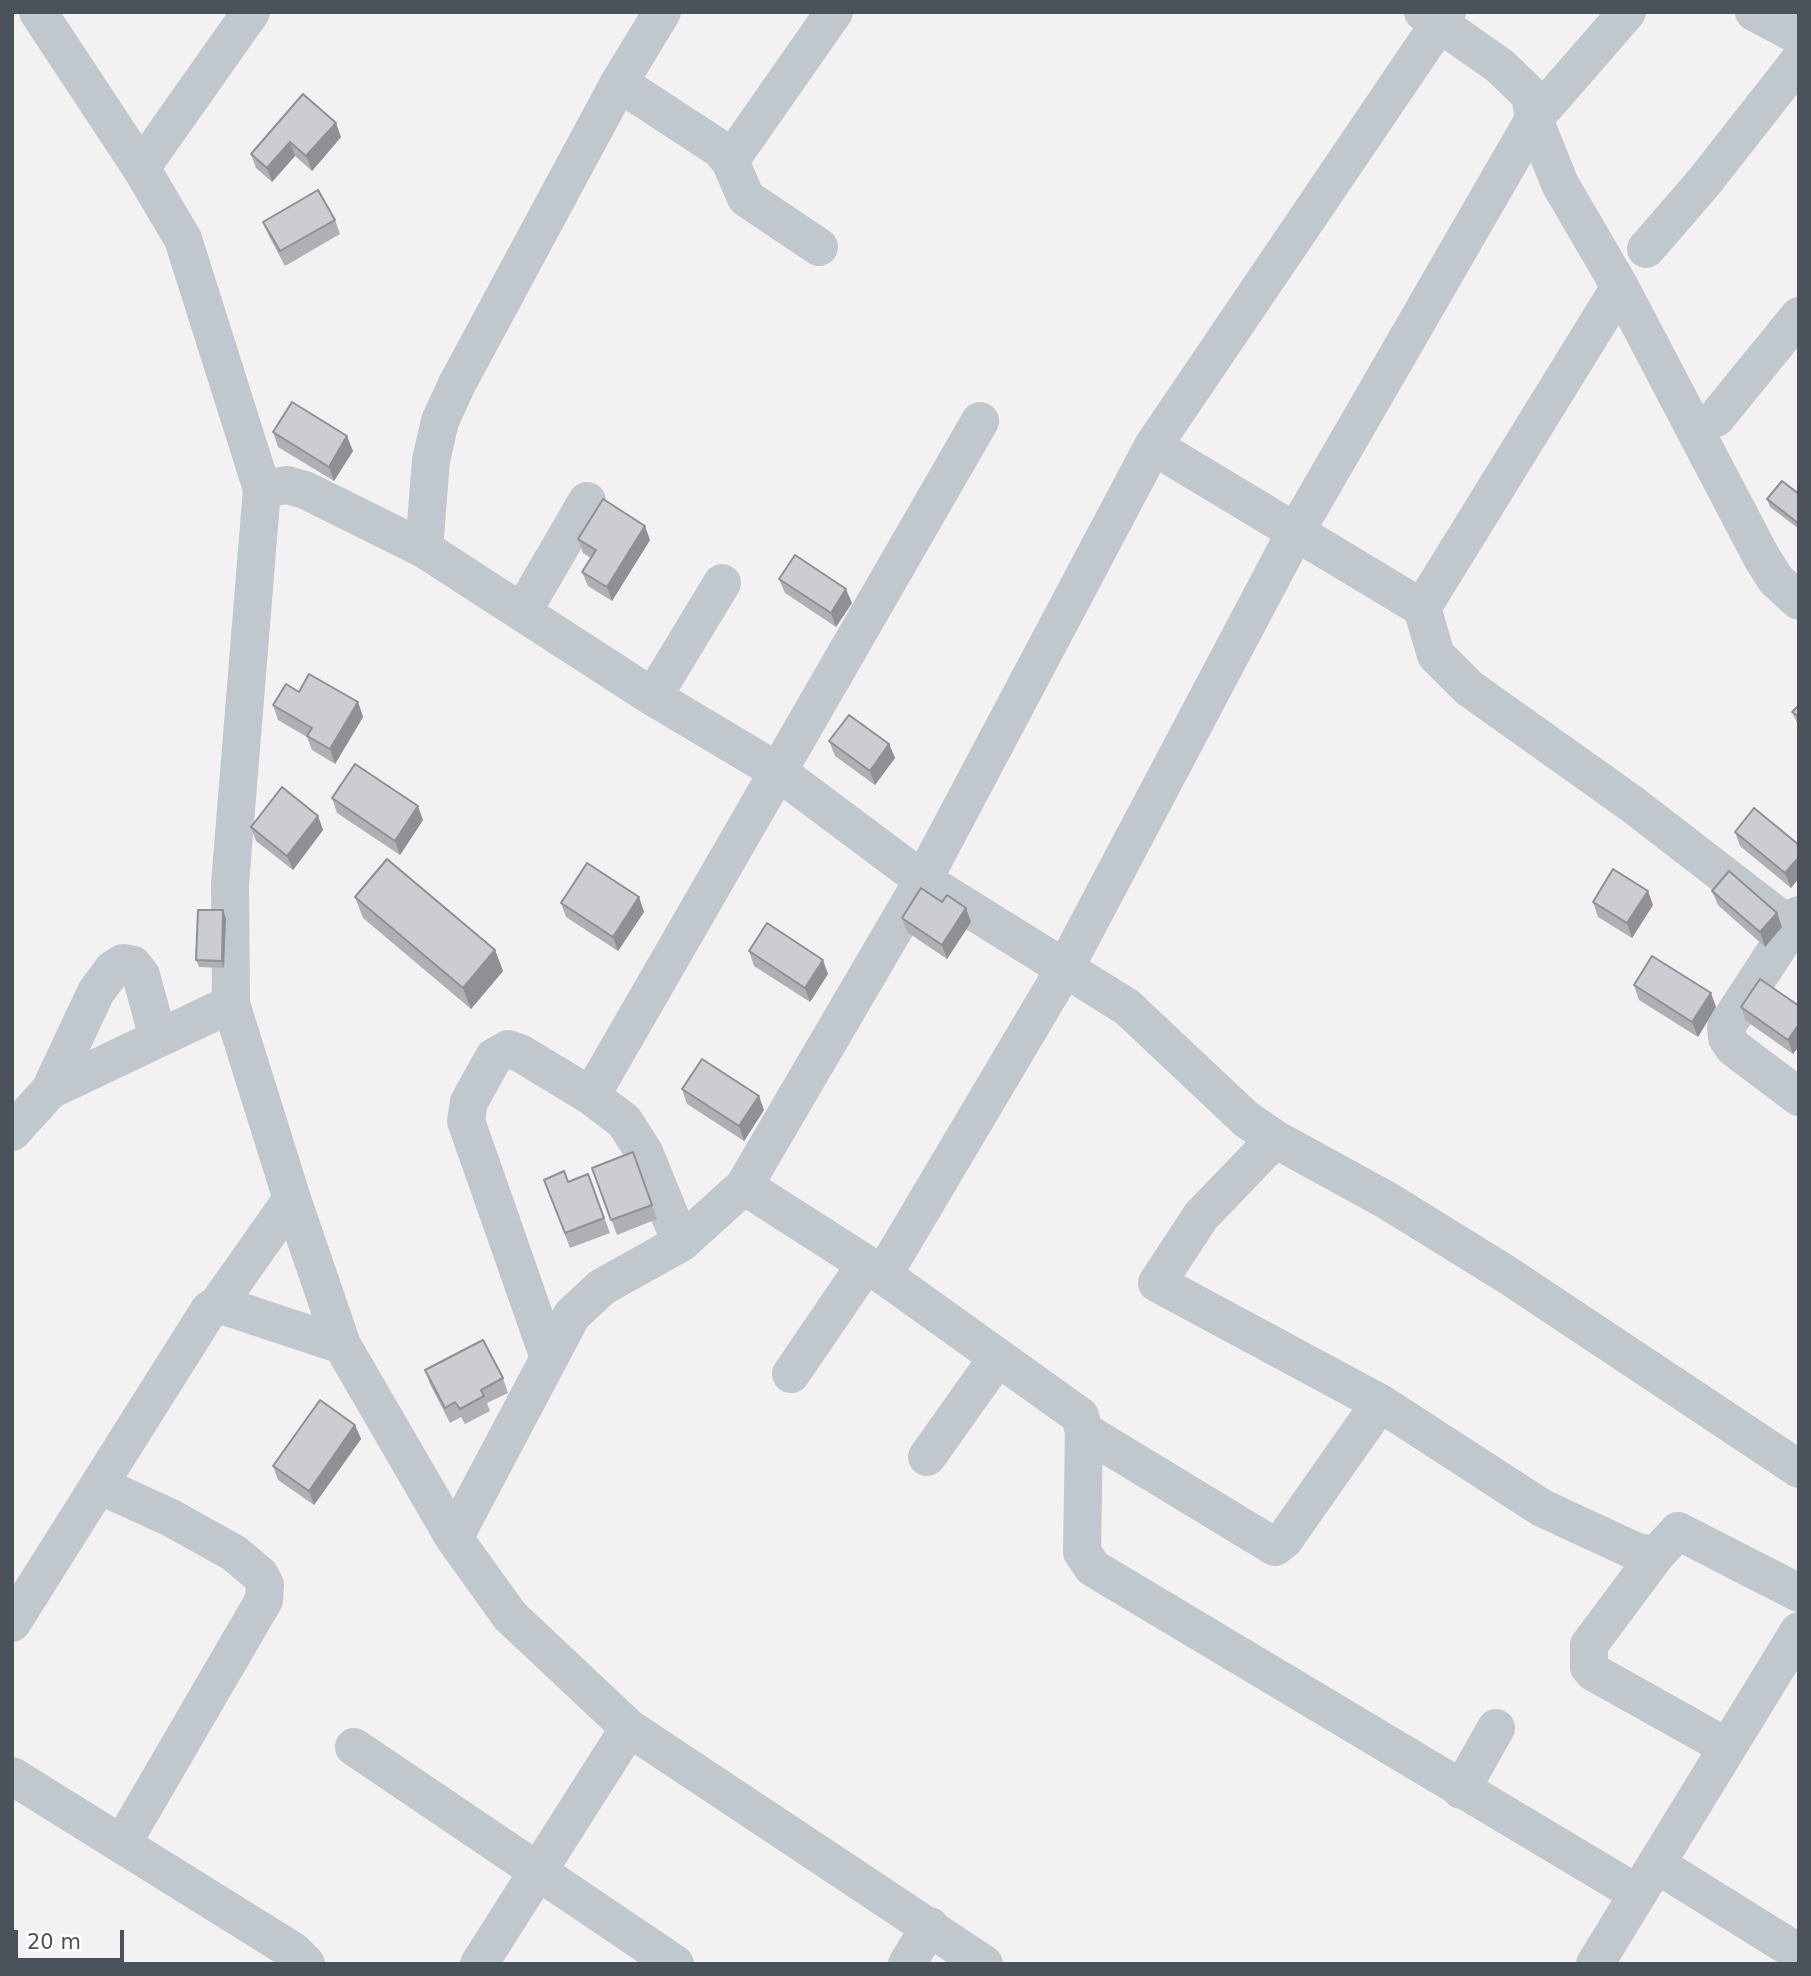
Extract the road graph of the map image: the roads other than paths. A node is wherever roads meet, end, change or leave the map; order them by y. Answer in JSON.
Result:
{"nodes":[{"id":1,"x":251,"y":12,"type":"edge"},
{"id":2,"x":663,"y":12,"type":"edge"},
{"id":3,"x":834,"y":12,"type":"edge"},
{"id":4,"x":1627,"y":12,"type":"edge"},
{"id":5,"x":1754,"y":12,"type":"edge"},
{"id":6,"x":1436,"y":16,"type":"edge"},
{"id":7,"x":53,"y":19,"type":"edge"},
{"id":8,"x":1799,"y":36,"type":"edge"},
{"id":9,"x":1799,"y":61,"type":"edge"},
{"id":10,"x":619,"y":83,"type":"junction"},
{"id":11,"x":1534,"y":118,"type":"junction"},
{"id":12,"x":730,"y":161,"type":"junction"},
{"id":13,"x":141,"y":168,"type":"junction"},
{"id":14,"x":819,"y":247,"type":"dead end"},
{"id":15,"x":1646,"y":249,"type":"dead end"},
{"id":16,"x":1620,"y":287,"type":"junction"},
{"id":17,"x":1799,"y":316,"type":"edge"},
{"id":18,"x":1716,"y":418,"type":"dead end"},
{"id":19,"x":980,"y":421,"type":"dead end"},
{"id":20,"x":1153,"y":446,"type":"junction"},
{"id":21,"x":262,"y":489,"type":"junction"},
{"id":22,"x":587,"y":501,"type":"dead end"},
{"id":23,"x":1295,"y":533,"type":"junction"},
{"id":24,"x":424,"y":549,"type":"junction"},
{"id":25,"x":722,"y":583,"type":"dead end"},
{"id":26,"x":1799,"y":601,"type":"edge"},
{"id":27,"x":1422,"y":608,"type":"junction"},
{"id":28,"x":523,"y":611,"type":"junction"},
{"id":29,"x":653,"y":697,"type":"junction"},
{"id":30,"x":777,"y":771,"type":"junction"},
{"id":31,"x":923,"y":880,"type":"junction"},
{"id":32,"x":1794,"y":921,"type":"edge"},
{"id":33,"x":1065,"y":968,"type":"junction"},
{"id":34,"x":231,"y":1004,"type":"junction"},
{"id":35,"x":158,"y":1038,"type":"junction"},
{"id":36,"x":34,"y":1094,"type":"edge"},
{"id":37,"x":590,"y":1096,"type":"junction"},
{"id":38,"x":1799,"y":1097,"type":"edge"},
{"id":39,"x":12,"y":1132,"type":"edge"},
{"id":40,"x":1275,"y":1139,"type":"junction"},
{"id":41,"x":744,"y":1186,"type":"junction"},
{"id":42,"x":292,"y":1199,"type":"junction"},
{"id":43,"x":681,"y":1243,"type":"junction"},
{"id":44,"x":874,"y":1270,"type":"junction"},
{"id":45,"x":218,"y":1304,"type":"junction"},
{"id":46,"x":342,"y":1345,"type":"junction"},
{"id":47,"x":998,"y":1357,"type":"junction"},
{"id":48,"x":549,"y":1358,"type":"junction"},
{"id":49,"x":791,"y":1374,"type":"dead end"},
{"id":50,"x":1380,"y":1403,"type":"junction"},
{"id":51,"x":1084,"y":1431,"type":"junction"},
{"id":52,"x":928,"y":1457,"type":"dead end"},
{"id":53,"x":1799,"y":1469,"type":"edge"},
{"id":54,"x":99,"y":1485,"type":"junction"},
{"id":55,"x":454,"y":1538,"type":"junction"},
{"id":56,"x":1656,"y":1555,"type":"junction"},
{"id":57,"x":1799,"y":1593,"type":"edge"},
{"id":58,"x":12,"y":1623,"type":"edge"},
{"id":59,"x":1796,"y":1641,"type":"edge"},
{"id":60,"x":629,"y":1728,"type":"junction"},
{"id":61,"x":1496,"y":1728,"type":"dead end"},
{"id":62,"x":354,"y":1747,"type":"dead end"},
{"id":63,"x":1727,"y":1748,"type":"junction"},
{"id":64,"x":12,"y":1776,"type":"edge"},
{"id":65,"x":1461,"y":1790,"type":"junction"},
{"id":66,"x":122,"y":1844,"type":"junction"},
{"id":67,"x":537,"y":1868,"type":"junction"},
{"id":68,"x":1647,"y":1879,"type":"junction"},
{"id":69,"x":930,"y":1926,"type":"junction"},
{"id":70,"x":1799,"y":1953,"type":"edge"},
{"id":71,"x":306,"y":1964,"type":"edge"},
{"id":72,"x":479,"y":1964,"type":"edge"},
{"id":73,"x":675,"y":1964,"type":"edge"},
{"id":74,"x":907,"y":1964,"type":"edge"},
{"id":75,"x":984,"y":1964,"type":"edge"},
{"id":76,"x":1595,"y":1964,"type":"edge"}],
"edges":[{"from":1,"to":13,"type":"street"},
{"from":2,"to":10,"type":"street"},
{"from":3,"to":12,"type":"street"},
{"from":4,"to":11,"type":"street"},
{"from":5,"to":8,"type":"street"},
{"from":6,"to":11,"type":"street"},
{"from":6,"to":20,"type":"street"},
{"from":7,"to":13,"type":"street"},
{"from":9,"to":15,"type":"street"},
{"from":10,"to":12,"type":"street"},
{"from":10,"to":24,"type":"street"},
{"from":11,"to":16,"type":"street"},
{"from":11,"to":23,"type":"street"},
{"from":12,"to":14,"type":"street"},
{"from":13,"to":21,"type":"street"},
{"from":16,"to":26,"type":"street"},
{"from":16,"to":27,"type":"street"},
{"from":17,"to":18,"type":"street"},
{"from":19,"to":30,"type":"street"},
{"from":20,"to":23,"type":"street"},
{"from":20,"to":31,"type":"street"},
{"from":21,"to":24,"type":"street"},
{"from":21,"to":34,"type":"street"},
{"from":22,"to":28,"type":"street"},
{"from":23,"to":27,"type":"street"},
{"from":23,"to":33,"type":"street"},
{"from":24,"to":28,"type":"street"},
{"from":25,"to":29,"type":"street"},
{"from":27,"to":32,"type":"street"},
{"from":28,"to":29,"type":"street"},
{"from":29,"to":30,"type":"street"},
{"from":30,"to":31,"type":"street"},
{"from":30,"to":37,"type":"street"},
{"from":31,"to":33,"type":"street"},
{"from":31,"to":41,"type":"street"},
{"from":32,"to":38,"type":"street"},
{"from":33,"to":40,"type":"street"},
{"from":33,"to":44,"type":"street"},
{"from":34,"to":35,"type":"street"},
{"from":34,"to":42,"type":"street"},
{"from":35,"to":36,"type":"street"},
{"from":35,"to":36,"type":"street"},
{"from":36,"to":39,"type":"street"},
{"from":37,"to":43,"type":"street"},
{"from":37,"to":48,"type":"street"},
{"from":40,"to":50,"type":"street"},
{"from":40,"to":53,"type":"street"},
{"from":41,"to":43,"type":"street"},
{"from":41,"to":44,"type":"street"},
{"from":42,"to":45,"type":"street"},
{"from":42,"to":46,"type":"street"},
{"from":43,"to":48,"type":"street"},
{"from":44,"to":47,"type":"street"},
{"from":44,"to":49,"type":"street"},
{"from":45,"to":46,"type":"street"},
{"from":45,"to":54,"type":"street"},
{"from":46,"to":55,"type":"street"},
{"from":47,"to":51,"type":"street"},
{"from":47,"to":52,"type":"street"},
{"from":48,"to":55,"type":"street"},
{"from":50,"to":51,"type":"street"},
{"from":50,"to":56,"type":"street"},
{"from":51,"to":65,"type":"street"},
{"from":54,"to":58,"type":"street"},
{"from":54,"to":66,"type":"street"},
{"from":55,"to":60,"type":"street"},
{"from":56,"to":57,"type":"street"},
{"from":56,"to":63,"type":"street"},
{"from":59,"to":63,"type":"street"},
{"from":60,"to":67,"type":"street"},
{"from":60,"to":69,"type":"street"},
{"from":61,"to":65,"type":"street"},
{"from":62,"to":67,"type":"street"},
{"from":63,"to":68,"type":"street"},
{"from":64,"to":66,"type":"street"},
{"from":65,"to":68,"type":"street"},
{"from":66,"to":71,"type":"street"},
{"from":67,"to":72,"type":"street"},
{"from":67,"to":73,"type":"street"},
{"from":68,"to":70,"type":"street"},
{"from":68,"to":76,"type":"street"},
{"from":69,"to":74,"type":"street"},
{"from":69,"to":75,"type":"street"}]}
